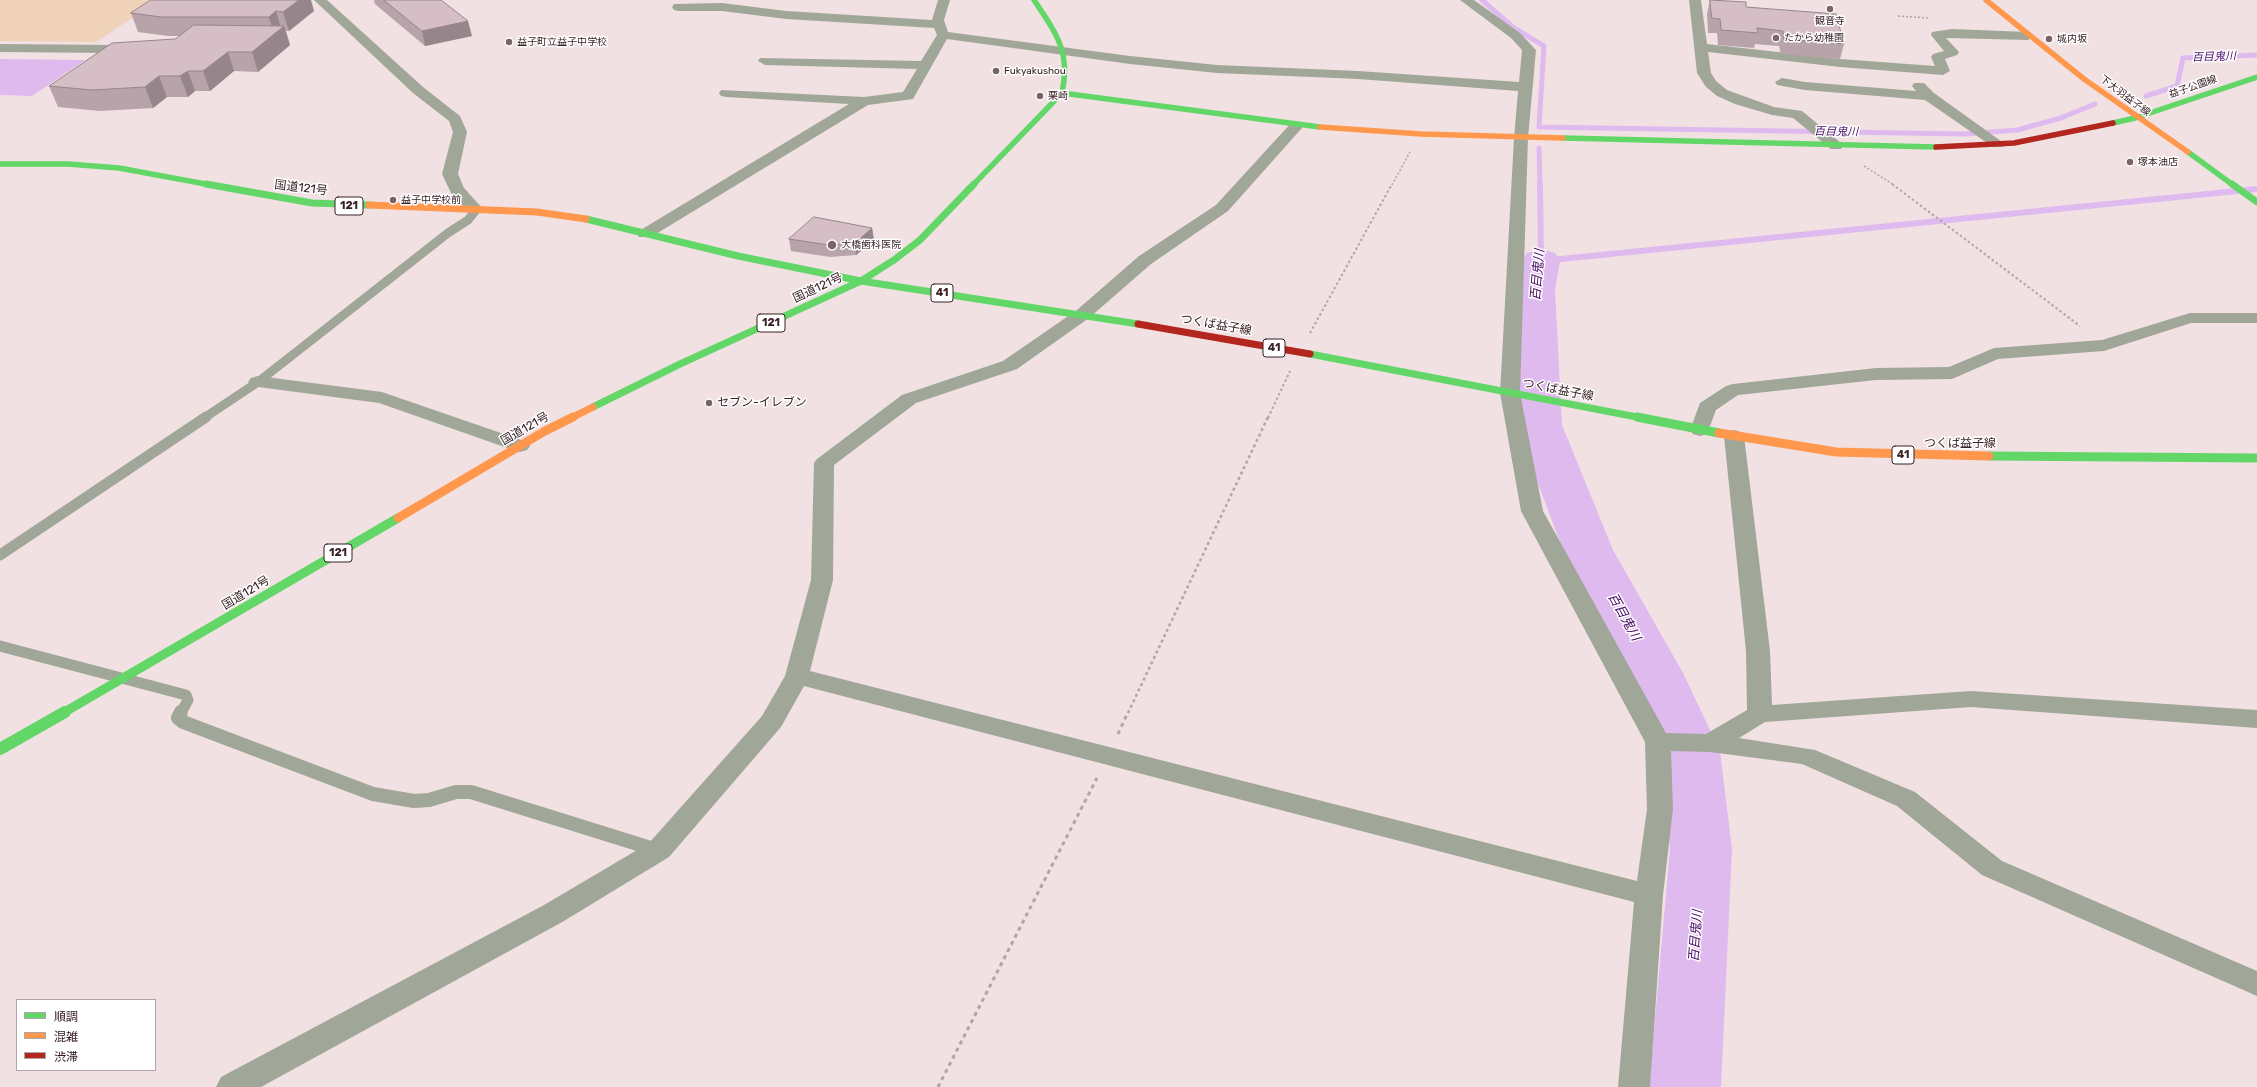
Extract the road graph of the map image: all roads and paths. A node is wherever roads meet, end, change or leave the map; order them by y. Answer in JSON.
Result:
{"nodes":[{"id":1,"x":320,"y":0,"type":"edge"},
{"id":2,"x":944,"y":0,"type":"edge"},
{"id":3,"x":1034,"y":0,"type":"edge"},
{"id":4,"x":1466,"y":0,"type":"edge"},
{"id":5,"x":1696,"y":0,"type":"edge"},
{"id":6,"x":1986,"y":0,"type":"edge"},
{"id":7,"x":678,"y":7,"type":"dead end"},
{"id":8,"x":941,"y":29,"type":"junction"},
{"id":9,"x":2028,"y":36,"type":"junction"},
{"id":10,"x":1701,"y":47,"type":"junction"},
{"id":11,"x":0,"y":48,"type":"edge"},
{"id":12,"x":112,"y":49,"type":"edge"},
{"id":13,"x":1066,"y":52,"type":"junction"},
{"id":14,"x":765,"y":61,"type":"dead end"},
{"id":15,"x":925,"y":65,"type":"junction"},
{"id":16,"x":1902,"y":68,"type":"junction"},
{"id":17,"x":2257,"y":77,"type":"edge"},
{"id":18,"x":1782,"y":82,"type":"dead end"},
{"id":19,"x":1526,"y":87,"type":"junction"},
{"id":20,"x":726,"y":93,"type":"dead end"},
{"id":21,"x":1062,"y":93,"type":"junction"},
{"id":22,"x":1929,"y":96,"type":"junction"},
{"id":23,"x":864,"y":101,"type":"junction"},
{"id":24,"x":2135,"y":118,"type":"junction"},
{"id":25,"x":1297,"y":125,"type":"junction"},
{"id":26,"x":1421,"y":134,"type":"junction"},
{"id":27,"x":1520,"y":138,"type":"junction"},
{"id":28,"x":1998,"y":144,"type":"junction"},
{"id":29,"x":1836,"y":146,"type":"junction"},
{"id":30,"x":0,"y":164,"type":"edge"},
{"id":31,"x":2257,"y":202,"type":"edge"},
{"id":32,"x":476,"y":210,"type":"junction"},
{"id":33,"x":645,"y":234,"type":"junction"},
{"id":34,"x":861,"y":281,"type":"junction"},
{"id":35,"x":1083,"y":314,"type":"junction"},
{"id":36,"x":2257,"y":318,"type":"edge"},
{"id":37,"x":2104,"y":345,"type":"junction"},
{"id":38,"x":1299,"y":352,"type":"junction"},
{"id":39,"x":258,"y":382,"type":"junction"},
{"id":40,"x":1517,"y":394,"type":"junction"},
{"id":41,"x":1700,"y":430,"type":"junction"},
{"id":42,"x":1734,"y":436,"type":"junction"},
{"id":43,"x":520,"y":446,"type":"junction"},
{"id":44,"x":2257,"y":458,"type":"edge"},
{"id":45,"x":0,"y":555,"type":"edge"},
{"id":46,"x":0,"y":646,"type":"edge"},
{"id":47,"x":797,"y":676,"type":"junction"},
{"id":48,"x":122,"y":680,"type":"junction"},
{"id":49,"x":1760,"y":714,"type":"junction"},
{"id":50,"x":2257,"y":719,"type":"edge"},
{"id":51,"x":1658,"y":742,"type":"junction"},
{"id":52,"x":1710,"y":743,"type":"junction"},
{"id":53,"x":0,"y":749,"type":"edge"},
{"id":54,"x":1108,"y":756,"type":"junction"},
{"id":55,"x":659,"y":850,"type":"junction"},
{"id":56,"x":1649,"y":895,"type":"junction"},
{"id":57,"x":2257,"y":984,"type":"edge"},
{"id":58,"x":232,"y":1087,"type":"edge"},
{"id":59,"x":938,"y":1087,"type":"edge"},
{"id":60,"x":1634,"y":1087,"type":"edge"}],
"edges":[{"from":1,"to":32,"type":"street"},
{"from":2,"to":8,"type":"street"},
{"from":3,"to":13,"type":"main road"},
{"from":4,"to":19,"type":"street"},
{"from":5,"to":10,"type":"street"},
{"from":6,"to":9,"type":"main road","name":"下大羽益子線"},
{"from":7,"to":8,"type":"street"},
{"from":8,"to":13,"type":"street"},
{"from":8,"to":15,"type":"street"},
{"from":9,"to":16,"type":"street"},
{"from":9,"to":24,"type":"main road","name":"下大羽益子線"},
{"from":10,"to":16,"type":"street"},
{"from":10,"to":29,"type":"street"},
{"from":11,"to":12,"type":"street"},
{"from":13,"to":19,"type":"street"},
{"from":13,"to":21,"type":"main road"},
{"from":14,"to":15,"type":"street"},
{"from":15,"to":23,"type":"street"},
{"from":16,"to":22,"type":"street"},
{"from":17,"to":24,"type":"main road","name":"益子公園線"},
{"from":18,"to":22,"type":"street"},
{"from":19,"to":27,"type":"street"},
{"from":20,"to":23,"type":"street"},
{"from":21,"to":25,"type":"main road","name":"益子公園線"},
{"from":21,"to":34,"type":"main road"},
{"from":22,"to":28,"type":"street"},
{"from":23,"to":33,"type":"street"},
{"from":24,"to":28,"type":"main road","name":"益子公園線"},
{"from":24,"to":31,"type":"main road","name":"下大羽益子線"},
{"from":25,"to":26,"type":"main road","name":"益子公園線"},
{"from":25,"to":35,"type":"street"},
{"from":26,"to":27,"type":"main road","name":"益子公園線"},
{"from":26,"to":38,"type":"path"},
{"from":27,"to":29,"type":"main road","name":"益子公園線"},
{"from":27,"to":40,"type":"street"},
{"from":28,"to":29,"type":"main road","name":"益子公園線"},
{"from":29,"to":37,"type":"path"},
{"from":30,"to":32,"type":"main road","name":"国道121号","number":"121"},
{"from":32,"to":33,"type":"main road","name":"国道121号","number":"121"},
{"from":32,"to":39,"type":"lane"},
{"from":33,"to":34,"type":"main road","name":"国道121号","number":"121"},
{"from":34,"to":35,"type":"main road","name":"つくば益子線","number":"41"},
{"from":34,"to":43,"type":"main road","name":"国道121号","number":"121"},
{"from":35,"to":38,"type":"main road","name":"つくば益子線","number":"41"},
{"from":35,"to":47,"type":"street"},
{"from":36,"to":37,"type":"street"},
{"from":37,"to":41,"type":"street"},
{"from":38,"to":40,"type":"main road","name":"つくば益子線","number":"41"},
{"from":38,"to":54,"type":"path"},
{"from":39,"to":43,"type":"street"},
{"from":39,"to":45,"type":"lane"},
{"from":40,"to":41,"type":"main road","name":"つくば益子線","number":"41"},
{"from":40,"to":51,"type":"street"},
{"from":41,"to":42,"type":"main road","name":"つくば益子線","number":"41"},
{"from":42,"to":44,"type":"main road","name":"つくば益子線","number":"41"},
{"from":42,"to":49,"type":"street"},
{"from":43,"to":48,"type":"main road","name":"国道121号","number":"121"},
{"from":46,"to":48,"type":"lane"},
{"from":47,"to":54,"type":"street"},
{"from":47,"to":55,"type":"street"},
{"from":48,"to":53,"type":"main road","name":"国道121号","number":"121"},
{"from":48,"to":55,"type":"lane"},
{"from":49,"to":50,"type":"street"},
{"from":49,"to":52,"type":"street"},
{"from":51,"to":52,"type":"street"},
{"from":51,"to":56,"type":"street"},
{"from":52,"to":57,"type":"street"},
{"from":54,"to":56,"type":"street"},
{"from":54,"to":59,"type":"path"},
{"from":55,"to":58,"type":"street"},
{"from":56,"to":60,"type":"street"}]}
